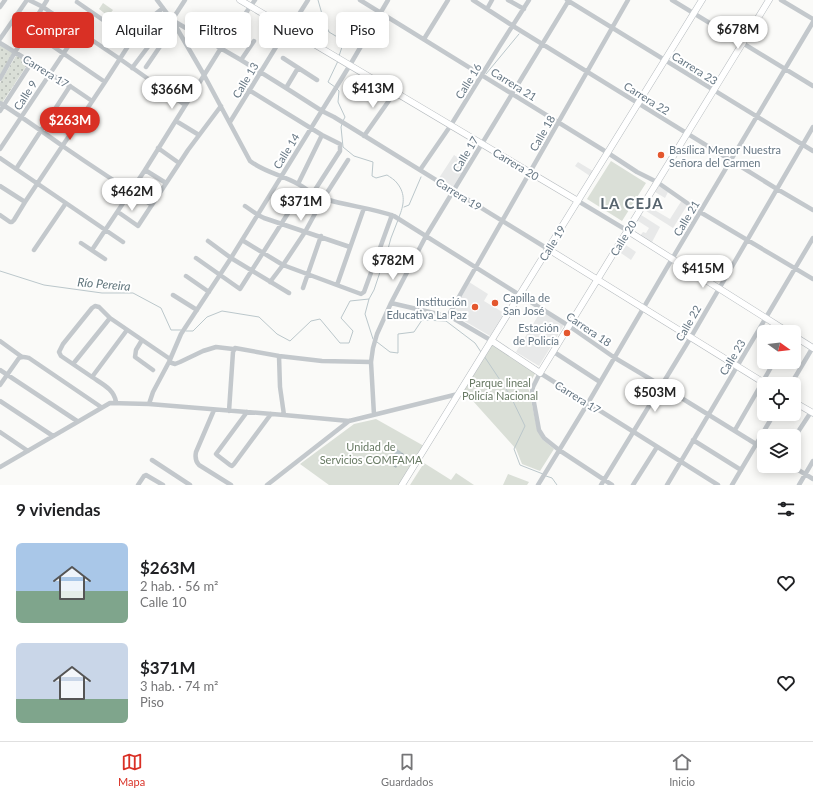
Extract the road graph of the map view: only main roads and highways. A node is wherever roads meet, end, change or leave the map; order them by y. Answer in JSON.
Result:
{"nodes":[{"id":1,"x":240,"y":0,"type":"edge"},
{"id":2,"x":702,"y":0,"type":"edge"},
{"id":3,"x":769,"y":0,"type":"edge"},
{"id":4,"x":578,"y":201,"type":"junction"},
{"id":5,"x":628,"y":231,"type":"junction"},
{"id":6,"x":548,"y":249,"type":"junction"},
{"id":7,"x":598,"y":280,"type":"junction"},
{"id":8,"x":777,"y":325,"type":"edge"},
{"id":9,"x":801,"y":340,"type":"edge"},
{"id":10,"x":492,"y":341,"type":"junction"},
{"id":11,"x":813,"y":347,"type":"edge"},
{"id":12,"x":540,"y":373,"type":"joint"},
{"id":13,"x":757,"y":379,"type":"edge"},
{"id":14,"x":801,"y":406,"type":"edge"},
{"id":15,"x":812,"y":413,"type":"edge"},
{"id":16,"x":402,"y":485,"type":"edge"}],
"edges":[{"from":1,"to":4,"type":"main road","name":"Carrera 20"},
{"from":2,"to":4,"type":"main road","name":"Calle 19"},
{"from":3,"to":5,"type":"main road","name":"Calle 20"},
{"from":4,"to":6,"type":"main road","name":"Calle 19"},
{"from":5,"to":7,"type":"main road","name":"Calle 20"},
{"from":5,"to":8,"type":"main road","name":"Carrera 20"},
{"from":6,"to":7,"type":"main road","name":"Carrera 19"},
{"from":6,"to":10,"type":"main road","name":"Calle 19"},
{"from":7,"to":12,"type":"main road","name":"Calle 20"},
{"from":7,"to":13,"type":"main road","name":"Carrera 19"},
{"from":9,"to":11,"type":"main road"},
{"from":10,"to":12,"type":"main road","name":"Carrera 17"},
{"from":10,"to":16,"type":"main road","name":"Calle 19"},
{"from":14,"to":15,"type":"main road"}]}
